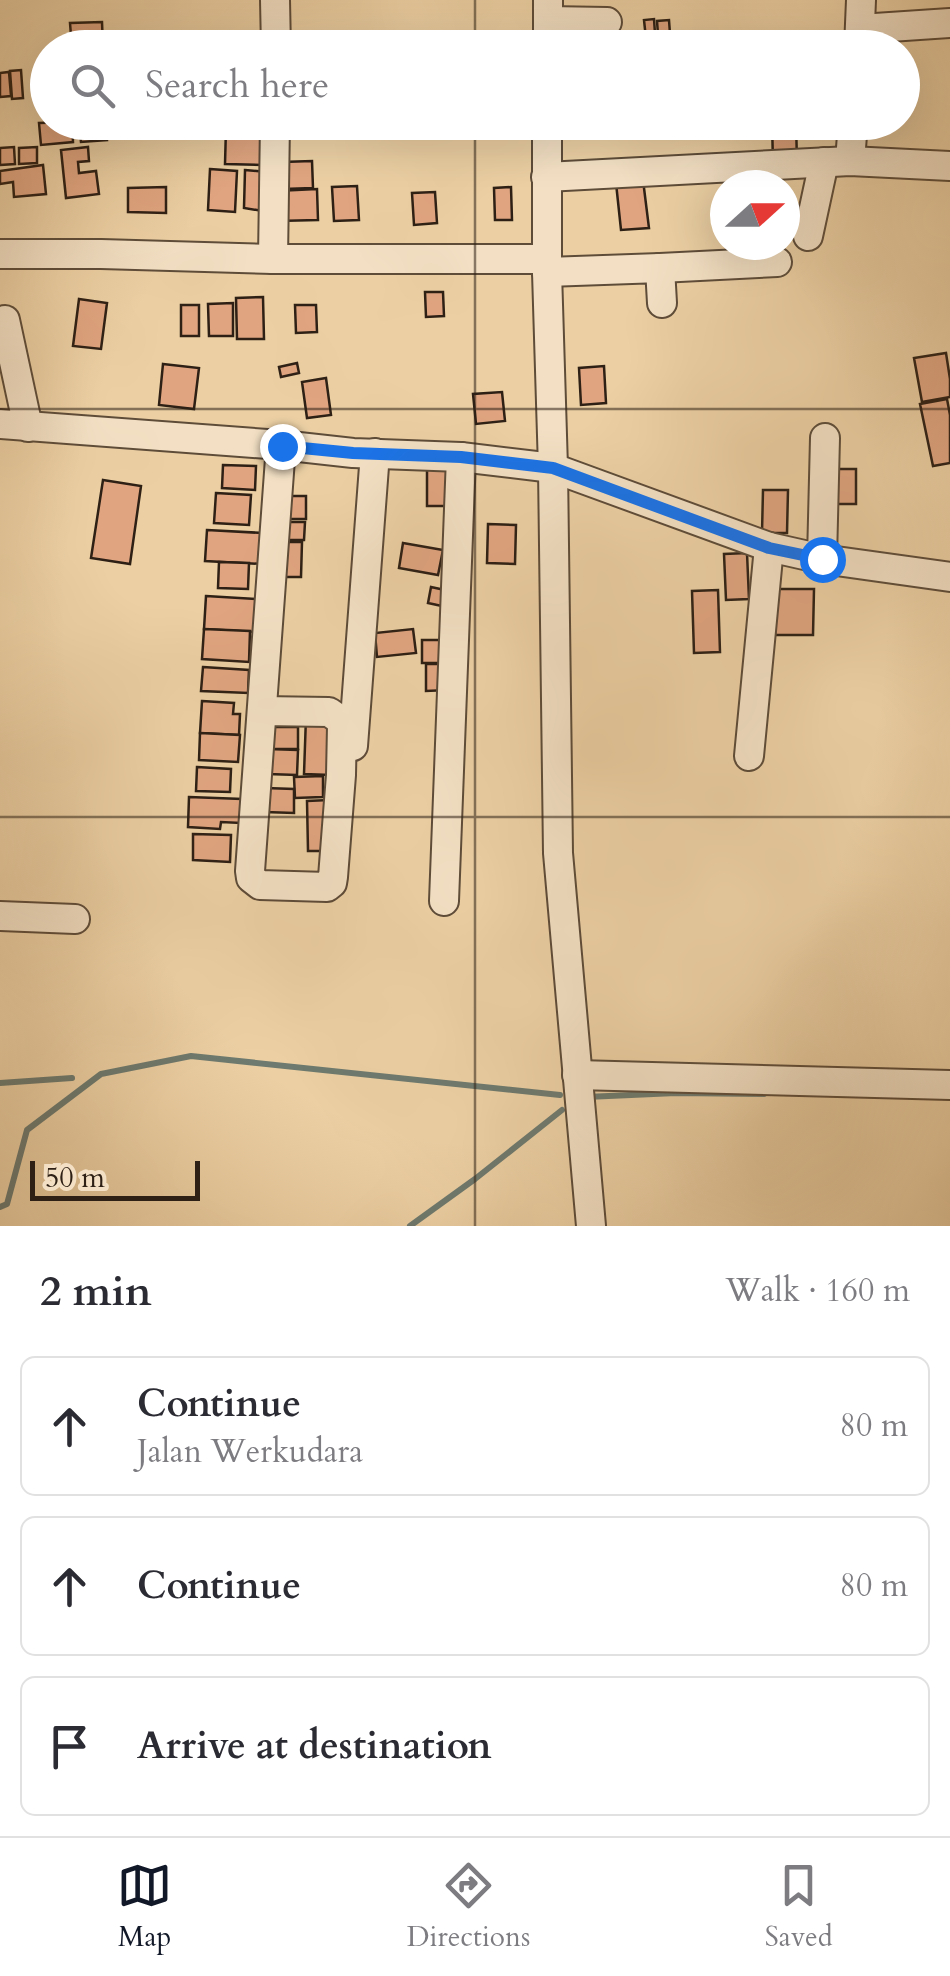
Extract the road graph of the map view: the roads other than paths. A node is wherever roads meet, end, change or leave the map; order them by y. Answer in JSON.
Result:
{"nodes":[{"id":1,"x":275,"y":0,"type":"edge"},
{"id":2,"x":861,"y":0,"type":"edge"},
{"id":3,"x":607,"y":22,"type":"dead end"},
{"id":4,"x":548,"y":23,"type":"edge"},
{"id":5,"x":950,"y":23,"type":"edge"},
{"id":6,"x":276,"y":30,"type":"edge"},
{"id":7,"x":860,"y":30,"type":"edge"},
{"id":8,"x":908,"y":30,"type":"edge"},
{"id":9,"x":276,"y":140,"type":"edge"},
{"id":10,"x":547,"y":140,"type":"edge"},
{"id":11,"x":846,"y":140,"type":"edge"},
{"id":12,"x":837,"y":162,"type":"junction"},
{"id":13,"x":950,"y":166,"type":"edge"},
{"id":14,"x":546,"y":178,"type":"junction"},
{"id":15,"x":808,"y":236,"type":"dead end"},
{"id":16,"x":0,"y":254,"type":"edge"},
{"id":17,"x":273,"y":260,"type":"junction"},
{"id":18,"x":777,"y":262,"type":"dead end"},
{"id":19,"x":547,"y":266,"type":"junction"},
{"id":20,"x":660,"y":268,"type":"junction"},
{"id":21,"x":662,"y":303,"type":"dead end"},
{"id":22,"x":6,"y":320,"type":"dead end"},
{"id":23,"x":14,"y":426,"type":"edge"},
{"id":24,"x":824,"y":438,"type":"dead end"},
{"id":25,"x":282,"y":446,"type":"junction"},
{"id":26,"x":375,"y":453,"type":"junction"},
{"id":27,"x":461,"y":457,"type":"junction"},
{"id":28,"x":553,"y":468,"type":"junction"},
{"id":29,"x":769,"y":548,"type":"junction"},
{"id":30,"x":822,"y":559,"type":"junction"},
{"id":31,"x":950,"y":577,"type":"edge"},
{"id":32,"x":262,"y":710,"type":"junction"},
{"id":33,"x":749,"y":756,"type":"dead end"},
{"id":34,"x":342,"y":888,"type":"dead end"},
{"id":35,"x":444,"y":901,"type":"dead end"},
{"id":36,"x":0,"y":916,"type":"edge"},
{"id":37,"x":75,"y":919,"type":"dead end"},
{"id":38,"x":576,"y":1075,"type":"junction"},
{"id":39,"x":950,"y":1085,"type":"edge"},
{"id":40,"x":591,"y":1226,"type":"edge"}],
"edges":[{"from":1,"to":6,"type":"street"},
{"from":2,"to":7,"type":"street"},
{"from":3,"to":4,"type":"street"},
{"from":5,"to":8,"type":"street"},
{"from":9,"to":17,"type":"street"},
{"from":10,"to":14,"type":"street"},
{"from":11,"to":12,"type":"street"},
{"from":12,"to":13,"type":"street"},
{"from":12,"to":14,"type":"street"},
{"from":12,"to":15,"type":"street"},
{"from":14,"to":19,"type":"street"},
{"from":16,"to":17,"type":"street"},
{"from":17,"to":19,"type":"street"},
{"from":18,"to":20,"type":"street"},
{"from":19,"to":20,"type":"street"},
{"from":19,"to":28,"type":"street"},
{"from":20,"to":21,"type":"street"},
{"from":22,"to":23,"type":"street"},
{"from":23,"to":25,"type":"street"},
{"from":24,"to":30,"type":"street"},
{"from":25,"to":26,"type":"street"},
{"from":25,"to":32,"type":"street"},
{"from":26,"to":27,"type":"street"},
{"from":26,"to":34,"type":"street"},
{"from":27,"to":28,"type":"street"},
{"from":27,"to":35,"type":"street"},
{"from":28,"to":29,"type":"street"},
{"from":28,"to":38,"type":"street"},
{"from":29,"to":30,"type":"street"},
{"from":29,"to":33,"type":"street"},
{"from":30,"to":31,"type":"street"},
{"from":32,"to":32,"type":"street"},
{"from":36,"to":37,"type":"street"},
{"from":38,"to":39,"type":"street"},
{"from":38,"to":40,"type":"street"}]}
